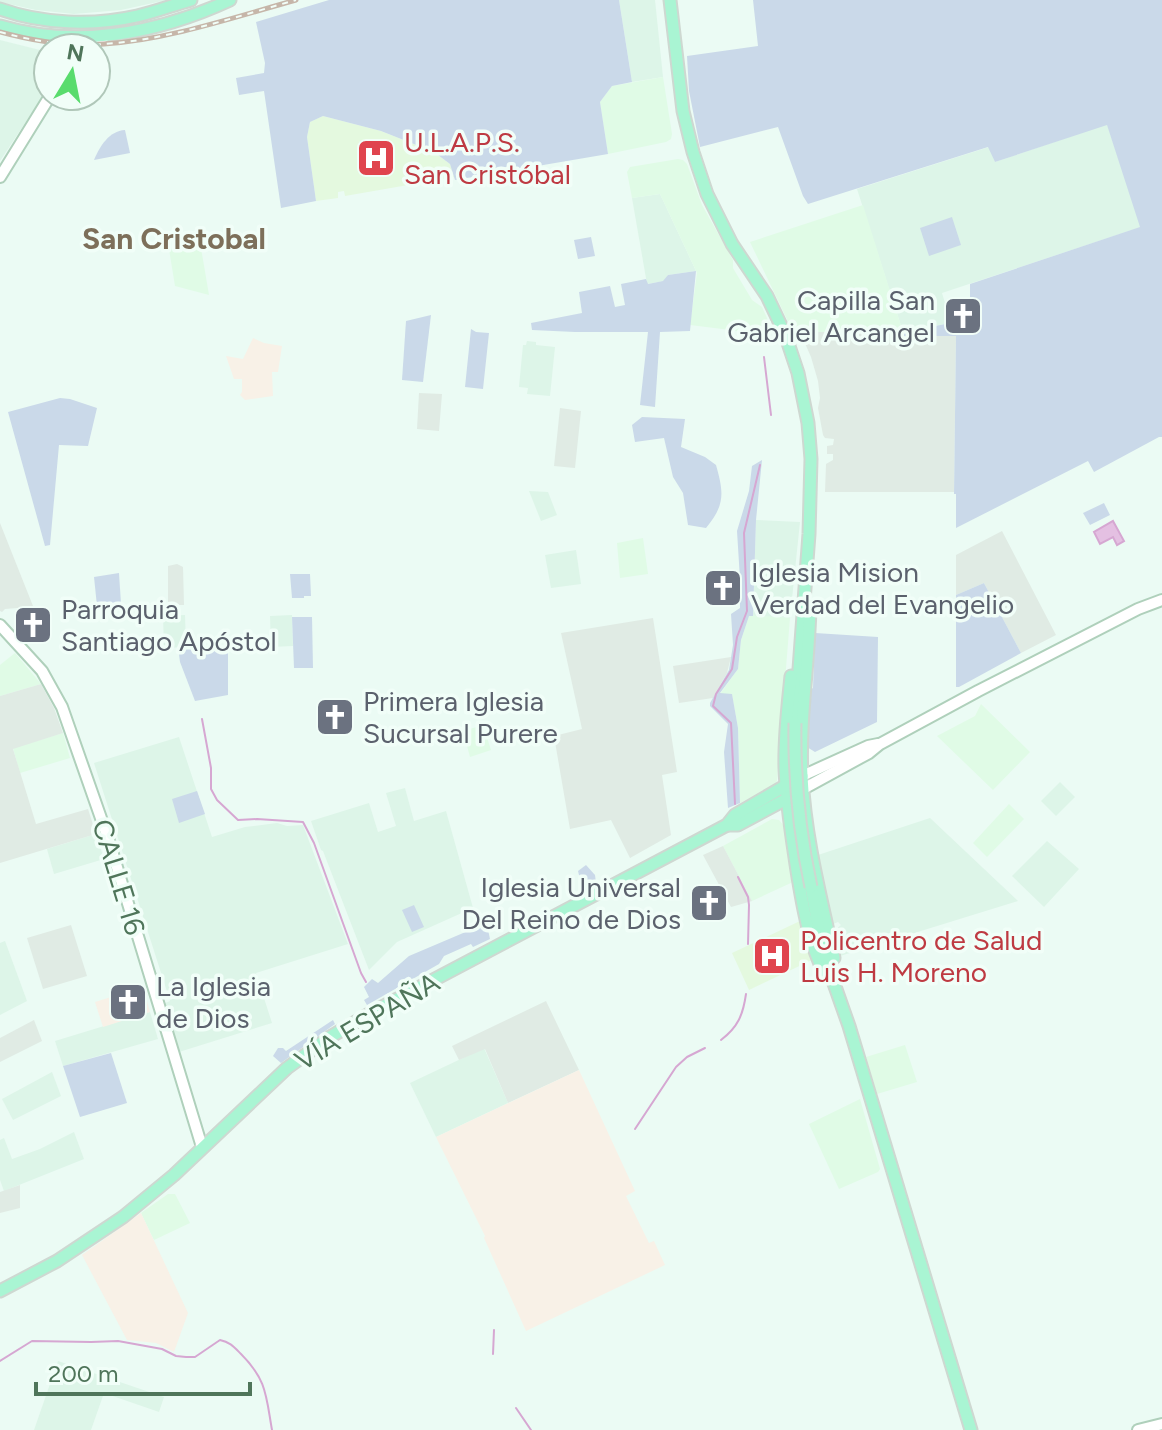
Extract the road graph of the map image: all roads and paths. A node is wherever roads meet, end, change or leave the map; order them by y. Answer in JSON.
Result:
{"nodes":[{"id":1,"x":191,"y":0,"type":"edge"},
{"id":2,"x":230,"y":0,"type":"edge"},
{"id":3,"x":236,"y":0,"type":"edge"},
{"id":4,"x":670,"y":0,"type":"edge"},
{"id":5,"x":218,"y":6,"type":"junction"},
{"id":6,"x":0,"y":9,"type":"edge"},
{"id":7,"x":0,"y":26,"type":"edge"},
{"id":8,"x":33,"y":32,"type":"edge"},
{"id":9,"x":112,"y":34,"type":"edge"},
{"id":10,"x":40,"y":112,"type":"edge"},
{"id":11,"x":0,"y":177,"type":"edge"},
{"id":12,"x":807,"y":567,"type":"junction"},
{"id":13,"x":1162,"y":600,"type":"edge"},
{"id":14,"x":0,"y":625,"type":"edge"},
{"id":15,"x":880,"y":744,"type":"junction"},
{"id":16,"x":802,"y":776,"type":"junction"},
{"id":17,"x":786,"y":785,"type":"junction"},
{"id":18,"x":803,"y":789,"type":"junction"},
{"id":19,"x":788,"y":798,"type":"junction"},
{"id":20,"x":758,"y":814,"type":"junction"},
{"id":21,"x":791,"y":823,"type":"junction"},
{"id":22,"x":727,"y":825,"type":"junction"},
{"id":23,"x":846,"y":1017,"type":"junction"},
{"id":24,"x":202,"y":1147,"type":"junction"},
{"id":25,"x":908,"y":1227,"type":"junction"},
{"id":26,"x":0,"y":1291,"type":"edge"},
{"id":27,"x":1162,"y":1424,"type":"edge"},
{"id":28,"x":975,"y":1427,"type":"edge"},
{"id":29,"x":965,"y":1430,"type":"edge"},
{"id":30,"x":1138,"y":1430,"type":"edge"}],
"edges":[{"from":1,"to":6,"type":"main road"},
{"from":2,"to":5,"type":"main road"},
{"from":3,"to":5,"type":"main road"},
{"from":4,"to":12,"type":"main road"},
{"from":5,"to":9,"type":"main road"},
{"from":7,"to":8,"type":"main road"},
{"from":10,"to":11,"type":"main road"},
{"from":12,"to":16,"type":"main road"},
{"from":12,"to":17,"type":"main road"},
{"from":12,"to":23,"type":"main road","bridge":true},
{"from":13,"to":15,"type":"main road"},
{"from":14,"to":24,"type":"main road","name":"CALLE 16"},
{"from":15,"to":16,"type":"main road"},
{"from":15,"to":18,"type":"main road"},
{"from":16,"to":17,"type":"main road","name":"VÍA ESPAÑA"},
{"from":16,"to":18,"type":"main road"},
{"from":17,"to":19,"type":"main road"},
{"from":17,"to":22,"type":"main road","name":"VÍA ESPAÑA"},
{"from":18,"to":19,"type":"main road","name":"VÍA ESPAÑA"},
{"from":18,"to":23,"type":"main road"},
{"from":19,"to":20,"type":"main road","name":"VÍA ESPAÑA"},
{"from":19,"to":21,"type":"main road"},
{"from":20,"to":21,"type":"main road"},
{"from":20,"to":22,"type":"main road","name":"VÍA ESPAÑA"},
{"from":21,"to":23,"type":"main road"},
{"from":22,"to":24,"type":"main road","name":"VÍA ESPAÑA"},
{"from":23,"to":25,"type":"main road"},
{"from":24,"to":26,"type":"main road","name":"VÍA ESPAÑA"},
{"from":25,"to":28,"type":"main road"},
{"from":25,"to":29,"type":"main road"},
{"from":27,"to":30,"type":"main road"}]}
